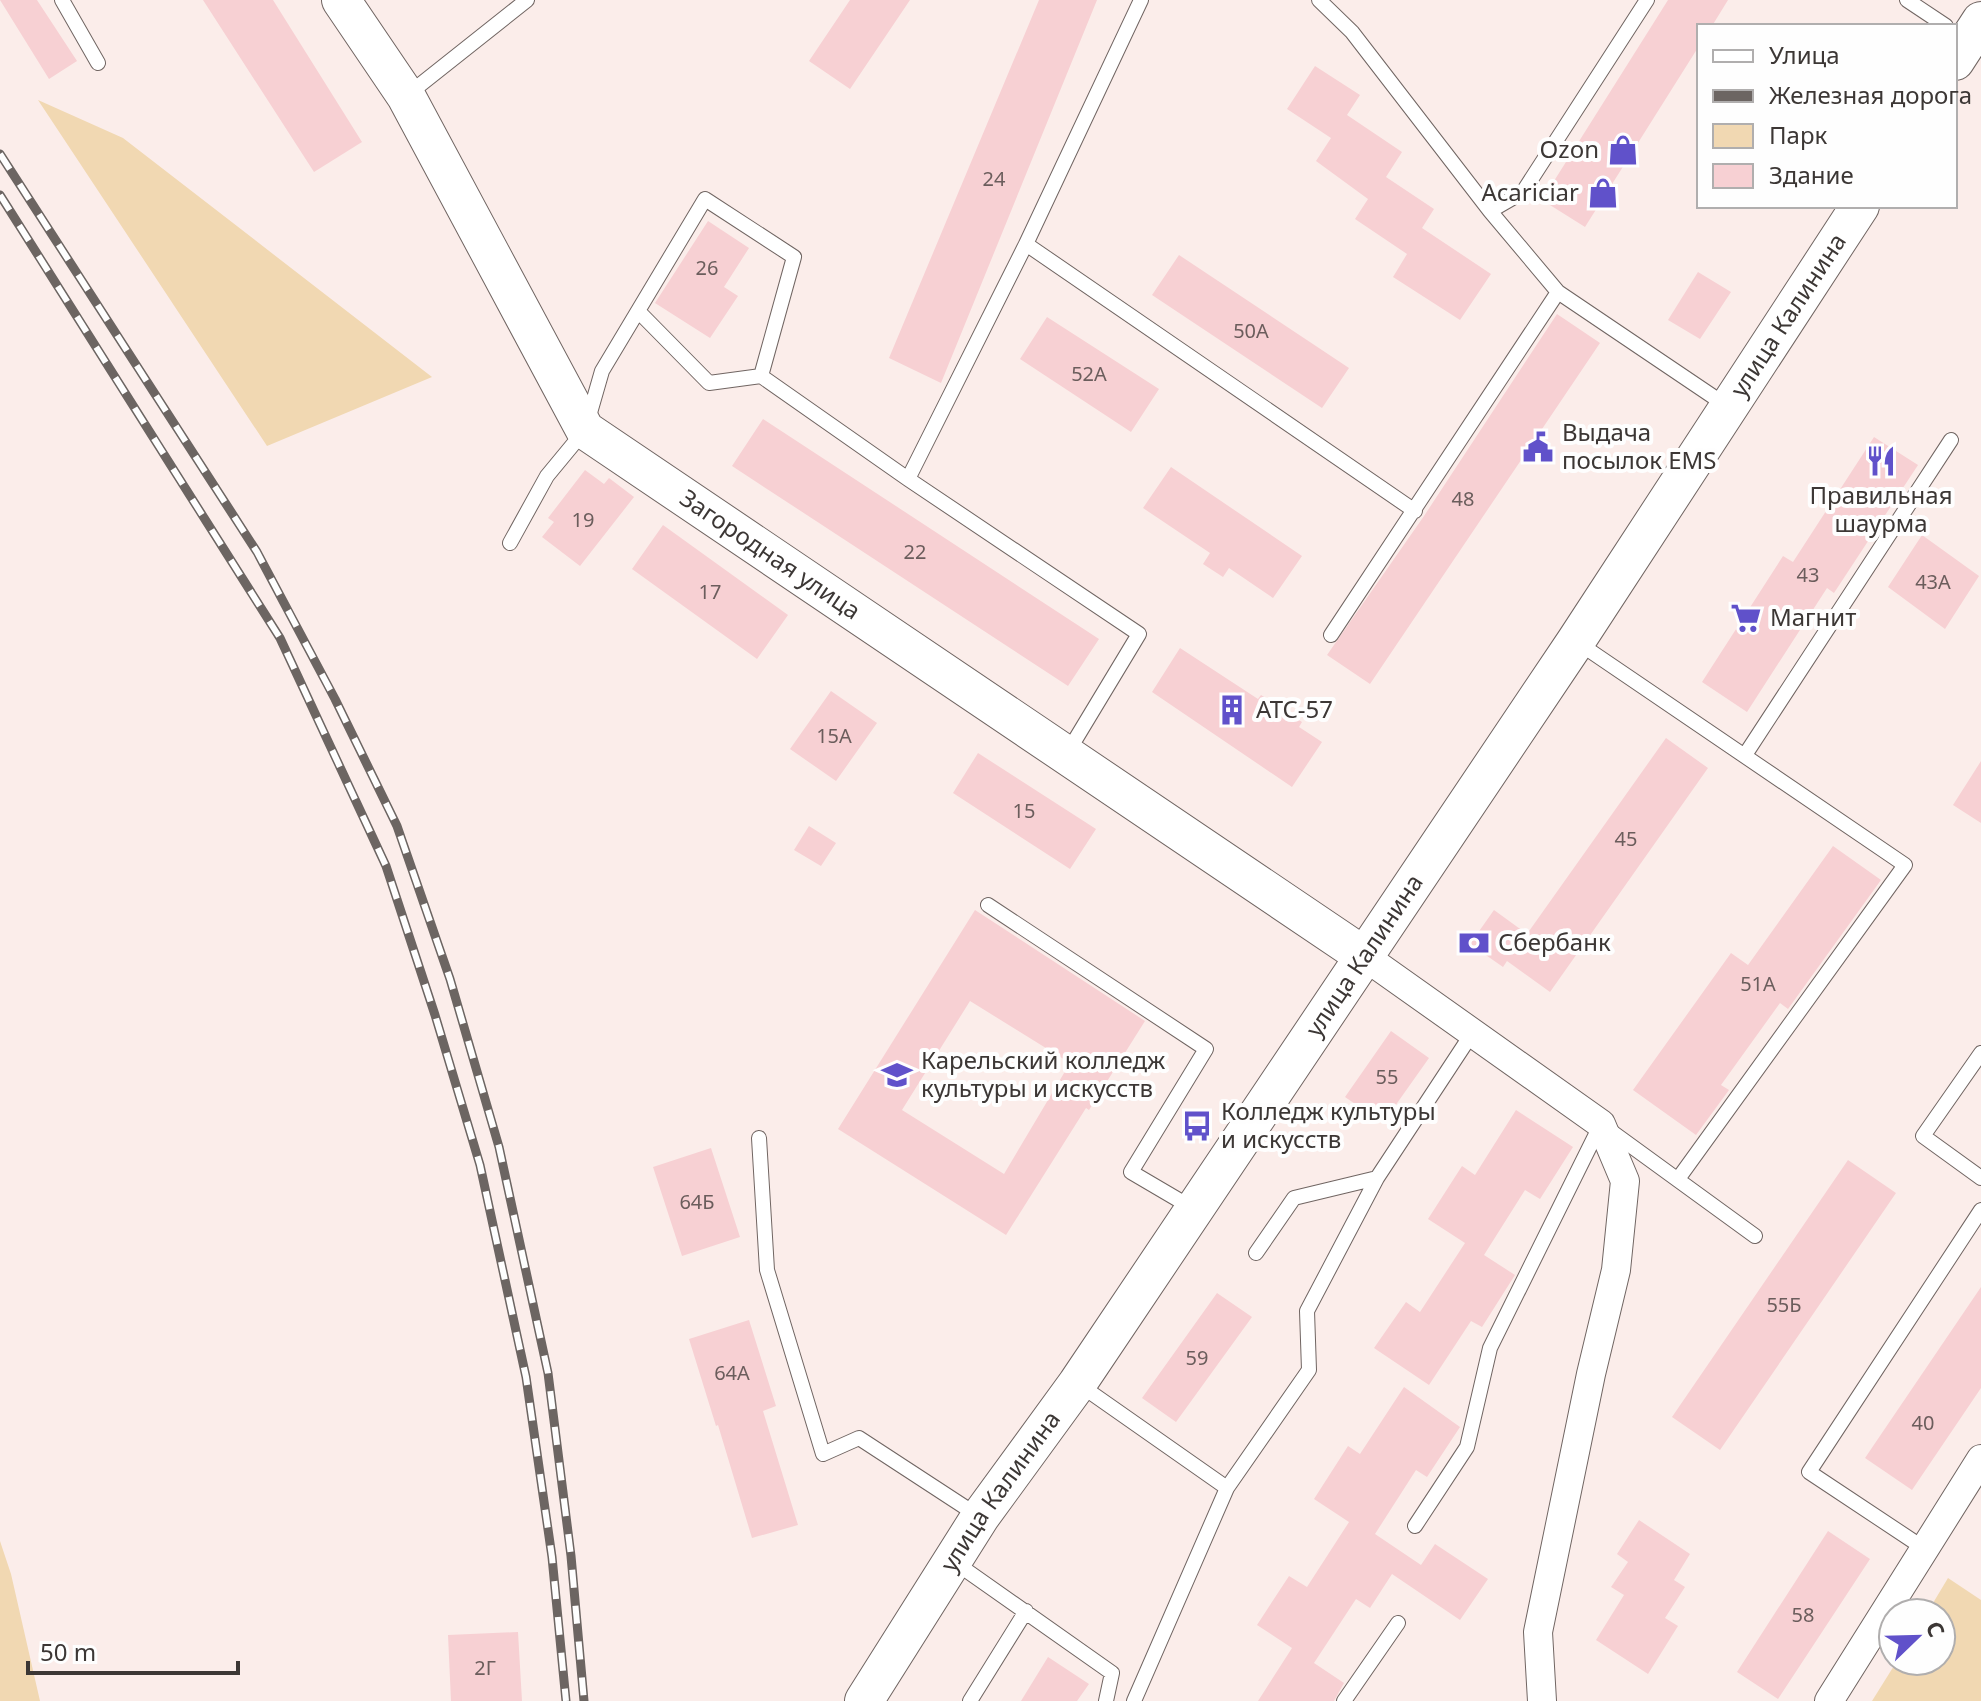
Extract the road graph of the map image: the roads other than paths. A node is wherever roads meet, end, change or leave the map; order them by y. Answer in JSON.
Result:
{"nodes":[{"id":1,"x":62,"y":0,"type":"edge"},
{"id":2,"x":341,"y":0,"type":"edge"},
{"id":3,"x":527,"y":0,"type":"edge"},
{"id":4,"x":1141,"y":0,"type":"edge"},
{"id":5,"x":1319,"y":0,"type":"edge"},
{"id":6,"x":1647,"y":0,"type":"edge"},
{"id":7,"x":1907,"y":0,"type":"edge"},
{"id":8,"x":1943,"y":24,"type":"edge"},
{"id":9,"x":98,"y":63,"type":"dead end"},
{"id":10,"x":406,"y":96,"type":"junction"},
{"id":11,"x":1859,"y":208,"type":"edge"},
{"id":12,"x":1490,"y":211,"type":"junction"},
{"id":13,"x":1026,"y":244,"type":"junction"},
{"id":14,"x":1558,"y":292,"type":"junction"},
{"id":15,"x":639,"y":312,"type":"junction"},
{"id":16,"x":761,"y":376,"type":"junction"},
{"id":17,"x":1728,"y":406,"type":"junction"},
{"id":18,"x":585,"y":430,"type":"junction"},
{"id":19,"x":1951,"y":440,"type":"dead end"},
{"id":20,"x":908,"y":479,"type":"junction"},
{"id":21,"x":1415,"y":511,"type":"junction"},
{"id":22,"x":510,"y":543,"type":"dead end"},
{"id":23,"x":1331,"y":635,"type":"dead end"},
{"id":24,"x":1576,"y":641,"type":"junction"},
{"id":25,"x":1066,"y":755,"type":"junction"},
{"id":26,"x":1745,"y":755,"type":"junction"},
{"id":27,"x":988,"y":905,"type":"dead end"},
{"id":28,"x":1364,"y":956,"type":"junction"},
{"id":29,"x":1473,"y":1032,"type":"junction"},
{"id":30,"x":1981,"y":1053,"type":"edge"},
{"id":31,"x":1601,"y":1124,"type":"junction"},
{"id":32,"x":759,"y":1138,"type":"dead end"},
{"id":33,"x":1377,"y":1178,"type":"junction"},
{"id":34,"x":1981,"y":1178,"type":"edge"},
{"id":35,"x":1678,"y":1179,"type":"junction"},
{"id":36,"x":1194,"y":1209,"type":"junction"},
{"id":37,"x":1981,"y":1210,"type":"edge"},
{"id":38,"x":1755,"y":1236,"type":"dead end"},
{"id":39,"x":1256,"y":1253,"type":"dead end"},
{"id":40,"x":1077,"y":1384,"type":"junction"},
{"id":41,"x":1981,"y":1459,"type":"edge"},
{"id":42,"x":1227,"y":1488,"type":"junction"},
{"id":43,"x":980,"y":1517,"type":"junction"},
{"id":44,"x":1415,"y":1526,"type":"dead end"},
{"id":45,"x":1925,"y":1549,"type":"junction"},
{"id":46,"x":953,"y":1560,"type":"junction"},
{"id":47,"x":1026,"y":1611,"type":"junction"},
{"id":48,"x":1398,"y":1623,"type":"dead end"},
{"id":49,"x":864,"y":1701,"type":"edge"},
{"id":50,"x":970,"y":1701,"type":"edge"},
{"id":51,"x":1106,"y":1701,"type":"edge"},
{"id":52,"x":1134,"y":1701,"type":"edge"},
{"id":53,"x":1344,"y":1701,"type":"edge"},
{"id":54,"x":1542,"y":1701,"type":"edge"},
{"id":55,"x":1829,"y":1701,"type":"edge"}],
"edges":[{"from":1,"to":9,"type":"lane"},
{"from":2,"to":10,"type":"main road","name":"Загородная улица"},
{"from":3,"to":10,"type":"lane"},
{"from":4,"to":13,"type":"lane"},
{"from":5,"to":12,"type":"lane"},
{"from":6,"to":12,"type":"lane"},
{"from":7,"to":8,"type":"lane"},
{"from":10,"to":18,"type":"main road","name":"Загородная улица"},
{"from":11,"to":17,"type":"main road","name":"улица Калинина"},
{"from":12,"to":14,"type":"lane"},
{"from":13,"to":20,"type":"lane"},
{"from":13,"to":21,"type":"lane"},
{"from":14,"to":17,"type":"lane"},
{"from":14,"to":21,"type":"lane"},
{"from":15,"to":16,"type":"lane"},
{"from":15,"to":16,"type":"lane"},
{"from":15,"to":18,"type":"lane"},
{"from":16,"to":20,"type":"lane"},
{"from":17,"to":24,"type":"main road","name":"улица Калинина"},
{"from":18,"to":22,"type":"lane"},
{"from":18,"to":25,"type":"main road","name":"Загородная улица"},
{"from":19,"to":26,"type":"lane"},
{"from":20,"to":25,"type":"lane"},
{"from":21,"to":23,"type":"lane"},
{"from":24,"to":26,"type":"lane"},
{"from":24,"to":28,"type":"main road","name":"улица Калинина"},
{"from":25,"to":28,"type":"main road","name":"Загородная улица"},
{"from":26,"to":35,"type":"lane"},
{"from":27,"to":36,"type":"lane"},
{"from":28,"to":29,"type":"street"},
{"from":28,"to":36,"type":"main road","name":"улица Калинина"},
{"from":29,"to":31,"type":"street"},
{"from":29,"to":33,"type":"lane"},
{"from":30,"to":34,"type":"lane"},
{"from":31,"to":35,"type":"lane"},
{"from":31,"to":44,"type":"lane"},
{"from":31,"to":54,"type":"street"},
{"from":32,"to":43,"type":"lane"},
{"from":33,"to":39,"type":"lane"},
{"from":33,"to":42,"type":"lane"},
{"from":35,"to":38,"type":"lane"},
{"from":36,"to":40,"type":"main road","name":"улица Калинина"},
{"from":37,"to":45,"type":"lane"},
{"from":40,"to":42,"type":"lane"},
{"from":40,"to":43,"type":"main road","name":"улица Калинина"},
{"from":41,"to":45,"type":"street"},
{"from":42,"to":52,"type":"lane"},
{"from":43,"to":46,"type":"main road","name":"улица Калинина"},
{"from":45,"to":55,"type":"street"},
{"from":46,"to":47,"type":"lane"},
{"from":46,"to":49,"type":"main road","name":"улица Калинина"},
{"from":47,"to":50,"type":"lane"},
{"from":47,"to":51,"type":"lane"},
{"from":48,"to":53,"type":"lane"}]}
